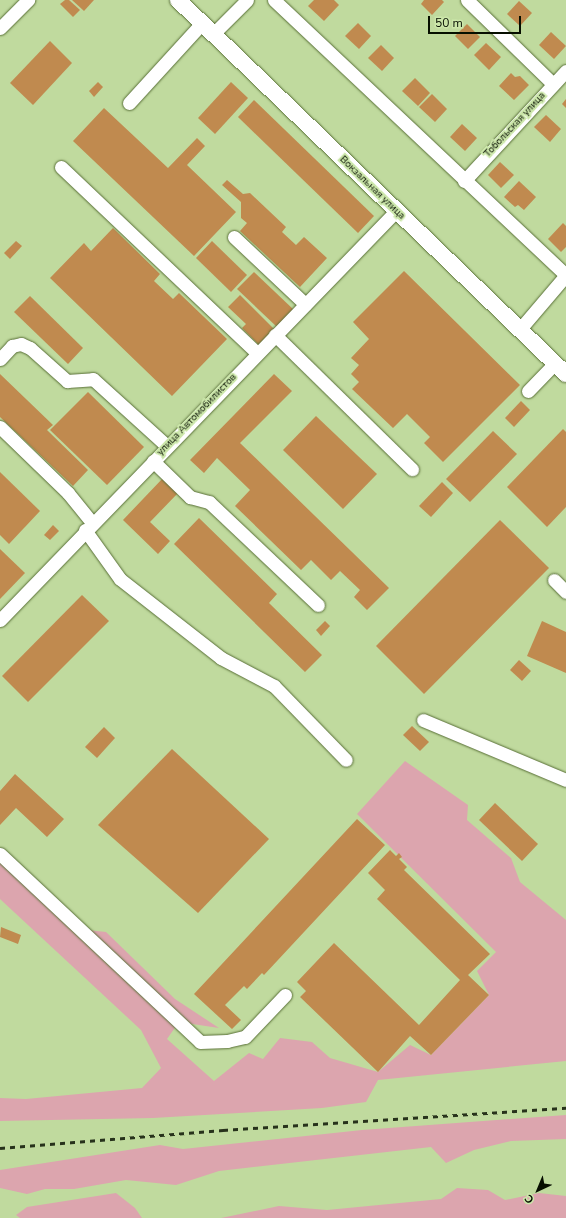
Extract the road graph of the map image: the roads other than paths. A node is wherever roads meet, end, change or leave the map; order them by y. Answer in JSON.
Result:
{"nodes":[{"id":1,"x":28,"y":0,"type":"edge"},
{"id":2,"x":178,"y":0,"type":"edge"},
{"id":3,"x":246,"y":0,"type":"edge"},
{"id":4,"x":274,"y":0,"type":"edge"},
{"id":5,"x":468,"y":0,"type":"edge"},
{"id":6,"x":202,"y":23,"type":"junction"},
{"id":7,"x":0,"y":28,"type":"edge"},
{"id":8,"x":213,"y":34,"type":"junction"},
{"id":9,"x":566,"y":71,"type":"edge"},
{"id":10,"x":553,"y":84,"type":"junction"},
{"id":11,"x":128,"y":103,"type":"dead end"},
{"id":12,"x":61,"y":167,"type":"dead end"},
{"id":13,"x":464,"y":181,"type":"junction"},
{"id":14,"x":396,"y":211,"type":"junction"},
{"id":15,"x":234,"y":237,"type":"dead end"},
{"id":16,"x":566,"y":275,"type":"edge"},
{"id":17,"x":305,"y":304,"type":"junction"},
{"id":18,"x":520,"y":329,"type":"junction"},
{"id":19,"x":275,"y":335,"type":"junction"},
{"id":20,"x":257,"y":353,"type":"junction"},
{"id":21,"x":0,"y":359,"type":"edge"},
{"id":22,"x":560,"y":369,"type":"edge"},
{"id":23,"x":528,"y":392,"type":"dead end"},
{"id":24,"x":0,"y":427,"type":"edge"},
{"id":25,"x":167,"y":446,"type":"junction"},
{"id":26,"x":153,"y":461,"type":"junction"},
{"id":27,"x":412,"y":469,"type":"dead end"},
{"id":28,"x":89,"y":526,"type":"junction"},
{"id":29,"x":554,"y":580,"type":"dead end"},
{"id":30,"x":566,"y":592,"type":"edge"},
{"id":31,"x":318,"y":605,"type":"dead end"},
{"id":32,"x":0,"y":620,"type":"edge"},
{"id":33,"x":423,"y":720,"type":"dead end"},
{"id":34,"x":346,"y":760,"type":"dead end"},
{"id":35,"x":566,"y":780,"type":"edge"},
{"id":36,"x":0,"y":854,"type":"edge"},
{"id":37,"x":285,"y":995,"type":"dead end"}],
"edges":[{"from":1,"to":7,"type":"street"},
{"from":2,"to":6,"type":"main road","name":"Вокзальная улица"},
{"from":3,"to":8,"type":"street"},
{"from":4,"to":13,"type":"street"},
{"from":5,"to":10,"type":"street"},
{"from":6,"to":8,"type":"main road","name":"Вокзальная улица"},
{"from":6,"to":11,"type":"street"},
{"from":8,"to":14,"type":"main road","name":"Вокзальная улица"},
{"from":9,"to":10,"type":"street","name":"Тобольская улица"},
{"from":10,"to":13,"type":"street","name":"Тобольская улица"},
{"from":12,"to":20,"type":"street"},
{"from":13,"to":16,"type":"street"},
{"from":14,"to":17,"type":"street","name":"улица Автомобилистов"},
{"from":14,"to":18,"type":"main road","name":"Вокзальная улица"},
{"from":15,"to":17,"type":"street"},
{"from":16,"to":18,"type":"street"},
{"from":17,"to":19,"type":"street","name":"улица Автомобилистов"},
{"from":18,"to":22,"type":"main road","name":"Вокзальная улица"},
{"from":19,"to":20,"type":"street","name":"улица Автомобилистов"},
{"from":19,"to":27,"type":"street"},
{"from":20,"to":25,"type":"street","name":"улица Автомобилистов"},
{"from":21,"to":25,"type":"street"},
{"from":22,"to":23,"type":"street"},
{"from":24,"to":28,"type":"street"},
{"from":25,"to":26,"type":"street","name":"улица Автомобилистов"},
{"from":26,"to":28,"type":"street","name":"улица Автомобилистов"},
{"from":26,"to":31,"type":"street"},
{"from":28,"to":32,"type":"street","name":"улица Автомобилистов"},
{"from":28,"to":34,"type":"street"},
{"from":29,"to":30,"type":"street"},
{"from":33,"to":35,"type":"street"},
{"from":36,"to":37,"type":"street"}]}
